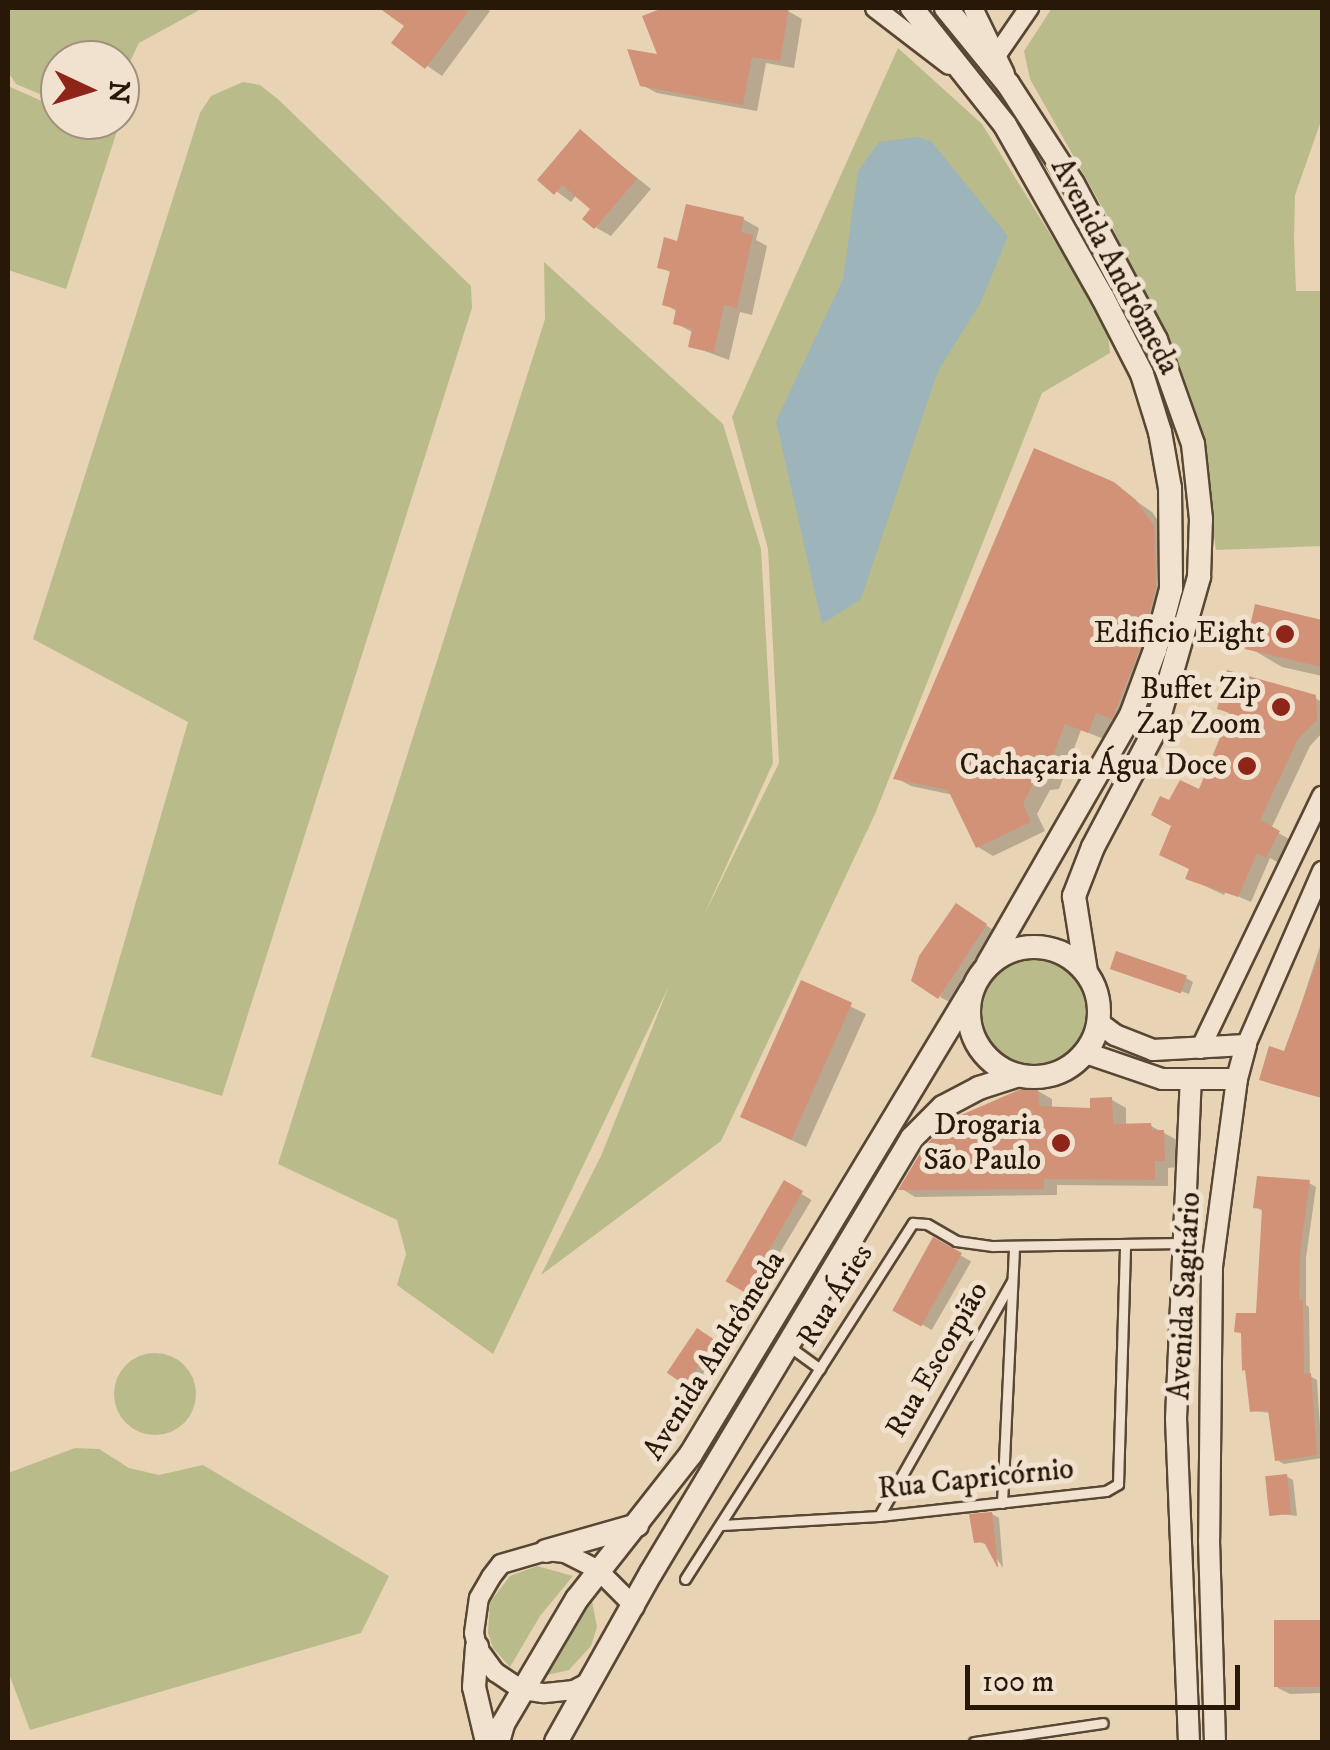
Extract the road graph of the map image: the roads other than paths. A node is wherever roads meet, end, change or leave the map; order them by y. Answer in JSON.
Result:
{"nodes":[{"id":1,"x":874,"y":8,"type":"edge"},
{"id":2,"x":912,"y":8,"type":"edge"},
{"id":3,"x":946,"y":8,"type":"edge"},
{"id":4,"x":972,"y":8,"type":"edge"},
{"id":5,"x":1029,"y":8,"type":"edge"},
{"id":6,"x":998,"y":53,"type":"junction"},
{"id":7,"x":969,"y":80,"type":"junction"},
{"id":8,"x":1008,"y":84,"type":"junction"},
{"id":9,"x":1322,"y":796,"type":"edge"},
{"id":10,"x":1322,"y":871,"type":"edge"},
{"id":11,"x":988,"y":964,"type":"junction"},
{"id":12,"x":1086,"y":972,"type":"junction"},
{"id":13,"x":971,"y":991,"type":"junction"},
{"id":14,"x":1099,"y":1024,"type":"junction"},
{"id":15,"x":1246,"y":1045,"type":"junction"},
{"id":16,"x":1200,"y":1049,"type":"junction"},
{"id":17,"x":1086,"y":1053,"type":"junction"},
{"id":18,"x":1018,"y":1076,"type":"junction"},
{"id":19,"x":1237,"y":1078,"type":"junction"},
{"id":20,"x":1191,"y":1082,"type":"junction"},
{"id":21,"x":1182,"y":1243,"type":"junction"},
{"id":22,"x":1014,"y":1247,"type":"junction"},
{"id":23,"x":1125,"y":1247,"type":"junction"},
{"id":24,"x":1012,"y":1281,"type":"junction"},
{"id":25,"x":788,"y":1345,"type":"junction"},
{"id":26,"x":820,"y":1368,"type":"junction"},
{"id":27,"x":1002,"y":1503,"type":"junction"},
{"id":28,"x":878,"y":1516,"type":"junction"},
{"id":29,"x":640,"y":1524,"type":"junction"},
{"id":30,"x":722,"y":1525,"type":"junction"},
{"id":31,"x":546,"y":1551,"type":"junction"},
{"id":32,"x":598,"y":1570,"type":"junction"},
{"id":33,"x":685,"y":1579,"type":"dead end"},
{"id":34,"x":635,"y":1608,"type":"junction"},
{"id":35,"x":476,"y":1647,"type":"junction"},
{"id":36,"x":588,"y":1682,"type":"junction"},
{"id":37,"x":522,"y":1690,"type":"junction"},
{"id":38,"x":1103,"y":1723,"type":"dead end"},
{"id":39,"x":487,"y":1742,"type":"edge"},
{"id":40,"x":498,"y":1742,"type":"edge"},
{"id":41,"x":556,"y":1742,"type":"edge"},
{"id":42,"x":974,"y":1742,"type":"edge"},
{"id":43,"x":1189,"y":1742,"type":"edge"},
{"id":44,"x":1215,"y":1742,"type":"edge"}],
"edges":[{"from":1,"to":7,"type":"street"},
{"from":2,"to":7,"type":"main road","name":"Avenida Andrômeda"},
{"from":3,"to":8,"type":"main road","name":"Avenida Andrômeda"},
{"from":4,"to":6,"type":"street"},
{"from":5,"to":6,"type":"street"},
{"from":6,"to":8,"type":"street"},
{"from":7,"to":11,"type":"main road","name":"Avenida Andrômeda"},
{"from":8,"to":12,"type":"main road","name":"Avenida Andrômeda"},
{"from":9,"to":16,"type":"street"},
{"from":10,"to":15,"type":"street","name":"Avenida Sagitário"},
{"from":11,"to":12,"type":"main road"},
{"from":11,"to":13,"type":"main road"},
{"from":12,"to":14,"type":"main road"},
{"from":13,"to":18,"type":"main road"},
{"from":13,"to":29,"type":"main road","name":"Avenida Andrômeda"},
{"from":14,"to":16,"type":"street"},
{"from":14,"to":17,"type":"main road"},
{"from":15,"to":16,"type":"street"},
{"from":15,"to":19,"type":"street","name":"Avenida Sagitário"},
{"from":17,"to":18,"type":"main road"},
{"from":17,"to":20,"type":"street"},
{"from":18,"to":25,"type":"main road","name":"Avenida Andrômeda"},
{"from":19,"to":20,"type":"street"},
{"from":19,"to":44,"type":"street","name":"Avenida Sagitário"},
{"from":20,"to":21,"type":"street","name":"Avenida Sagitário"},
{"from":21,"to":23,"type":"lane","name":"Rua Áries"},
{"from":21,"to":43,"type":"street","name":"Avenida Sagitário"},
{"from":22,"to":23,"type":"lane","name":"Rua Áries"},
{"from":22,"to":24,"type":"lane"},
{"from":22,"to":26,"type":"lane","name":"Rua Áries"},
{"from":23,"to":27,"type":"lane","name":"Rua Capricórnio"},
{"from":24,"to":27,"type":"lane"},
{"from":24,"to":28,"type":"lane","name":"Rua Escorpião"},
{"from":25,"to":26,"type":"lane"},
{"from":25,"to":34,"type":"main road","name":"Avenida Andrômeda"},
{"from":26,"to":30,"type":"lane","name":"Rua Áries"},
{"from":27,"to":28,"type":"lane","name":"Rua Capricórnio"},
{"from":28,"to":30,"type":"lane","name":"Rua Capricórnio"},
{"from":29,"to":31,"type":"main road"},
{"from":29,"to":32,"type":"main road","name":"Avenida Andrômeda"},
{"from":30,"to":33,"type":"lane","name":"Rua Áries"},
{"from":31,"to":32,"type":"street"},
{"from":31,"to":35,"type":"street"},
{"from":32,"to":34,"type":"street"},
{"from":32,"to":37,"type":"main road","name":"Avenida Andrômeda"},
{"from":34,"to":36,"type":"main road","name":"Avenida Andrômeda"},
{"from":35,"to":37,"type":"street"},
{"from":35,"to":39,"type":"main road"},
{"from":36,"to":37,"type":"street"},
{"from":36,"to":41,"type":"main road","name":"Avenida Andrômeda"},
{"from":37,"to":40,"type":"main road","name":"Avenida Andrômeda"},
{"from":38,"to":42,"type":"lane"}]}
